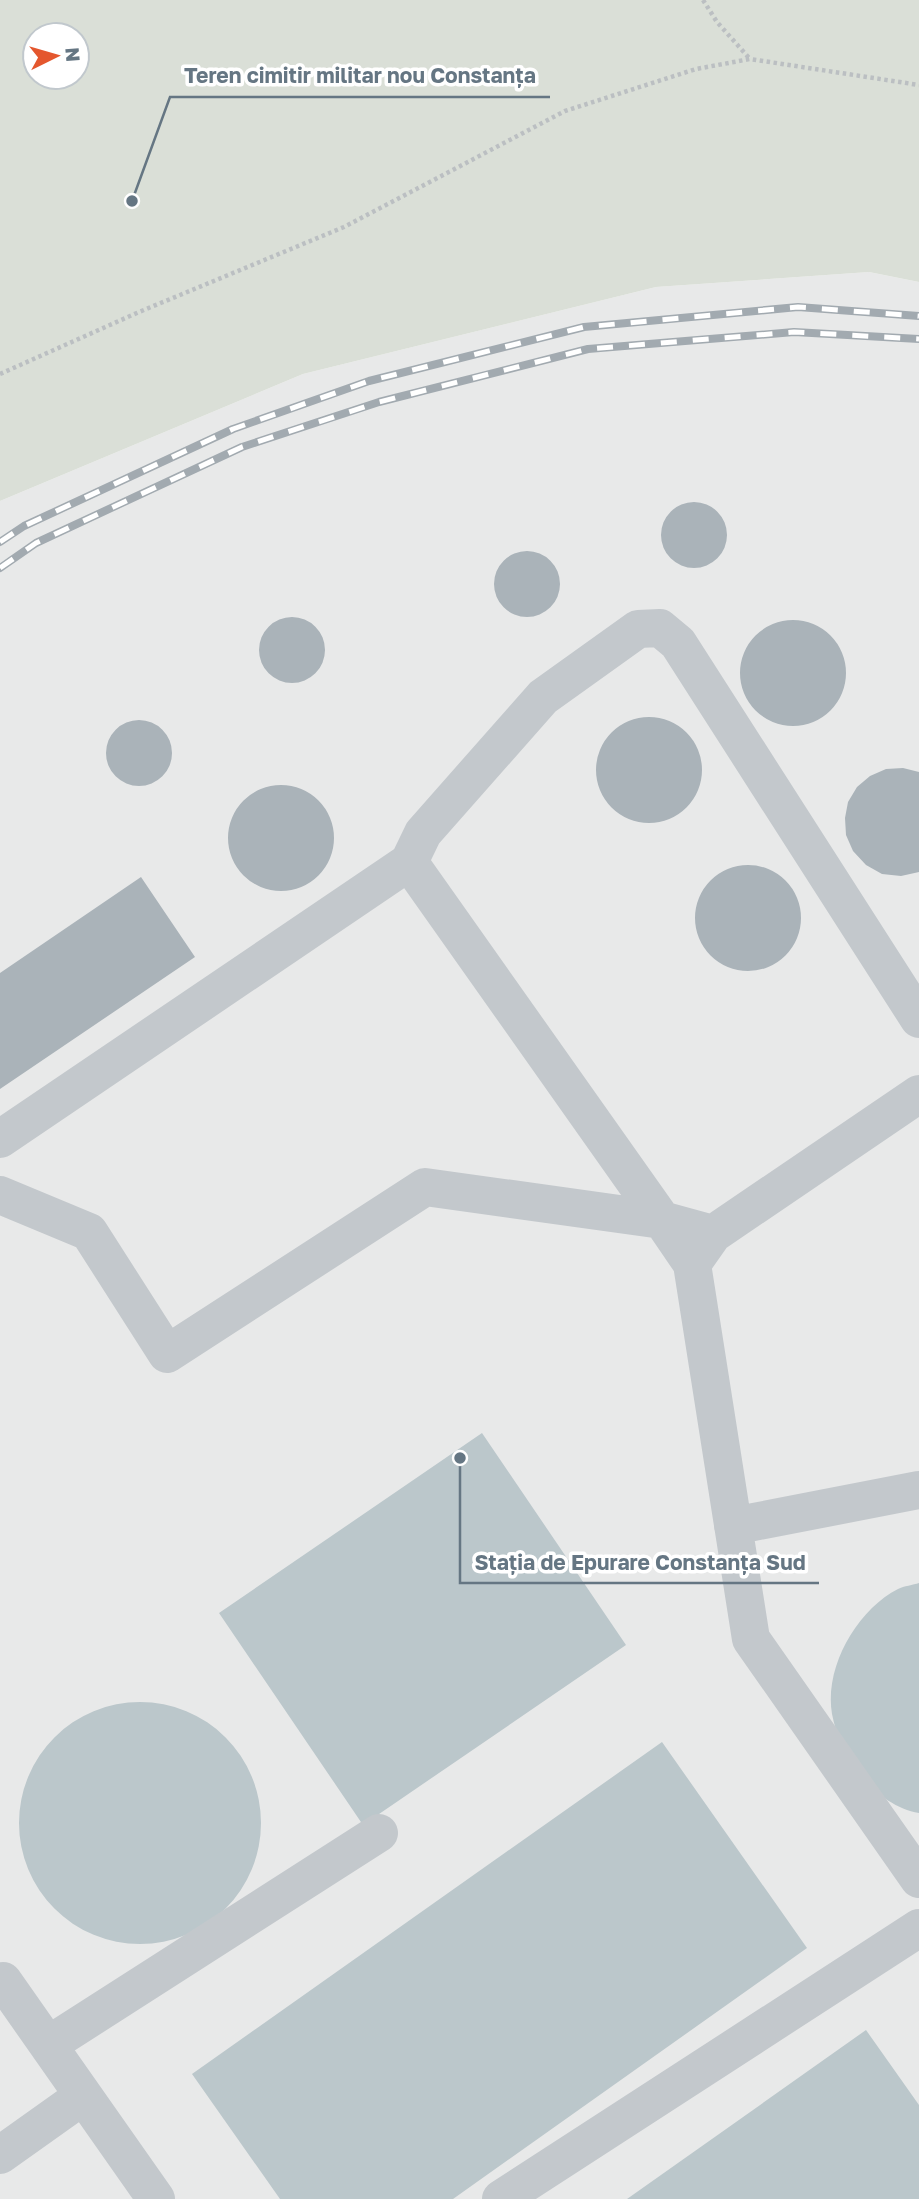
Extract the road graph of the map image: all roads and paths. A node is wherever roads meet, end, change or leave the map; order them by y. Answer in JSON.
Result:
{"nodes":[{"id":1,"x":703,"y":0,"type":"edge"},
{"id":2,"x":750,"y":59,"type":"junction"},
{"id":3,"x":919,"y":85,"type":"edge"},
{"id":4,"x":0,"y":374,"type":"edge"},
{"id":5,"x":409,"y":862,"type":"junction"},
{"id":6,"x":919,"y":1019,"type":"edge"},
{"id":7,"x":919,"y":1094,"type":"edge"},
{"id":8,"x":0,"y":1139,"type":"edge"},
{"id":9,"x":0,"y":1195,"type":"edge"},
{"id":10,"x":662,"y":1220,"type":"junction"},
{"id":11,"x":702,"y":1249,"type":"junction"},
{"id":12,"x":919,"y":1490,"type":"edge"},
{"id":13,"x":733,"y":1525,"type":"junction"},
{"id":14,"x":379,"y":1833,"type":"dead end"},
{"id":15,"x":919,"y":1879,"type":"edge"},
{"id":16,"x":919,"y":1928,"type":"edge"},
{"id":17,"x":0,"y":1983,"type":"edge"},
{"id":18,"x":48,"y":2045,"type":"junction"},
{"id":19,"x":83,"y":2096,"type":"junction"},
{"id":20,"x":0,"y":2155,"type":"edge"},
{"id":21,"x":156,"y":2199,"type":"edge"},
{"id":22,"x":501,"y":2199,"type":"edge"}],
"edges":[{"from":1,"to":2,"type":"path"},
{"from":2,"to":3,"type":"path"},
{"from":2,"to":4,"type":"path"},
{"from":5,"to":6,"type":"lane"},
{"from":5,"to":8,"type":"lane"},
{"from":5,"to":10,"type":"lane"},
{"from":7,"to":11,"type":"lane"},
{"from":9,"to":10,"type":"lane"},
{"from":10,"to":11,"type":"lane"},
{"from":11,"to":13,"type":"lane"},
{"from":12,"to":13,"type":"lane"},
{"from":13,"to":15,"type":"lane"},
{"from":14,"to":18,"type":"lane"},
{"from":16,"to":22,"type":"lane"},
{"from":17,"to":18,"type":"lane"},
{"from":18,"to":19,"type":"lane"},
{"from":19,"to":20,"type":"lane"},
{"from":19,"to":21,"type":"lane"}]}
